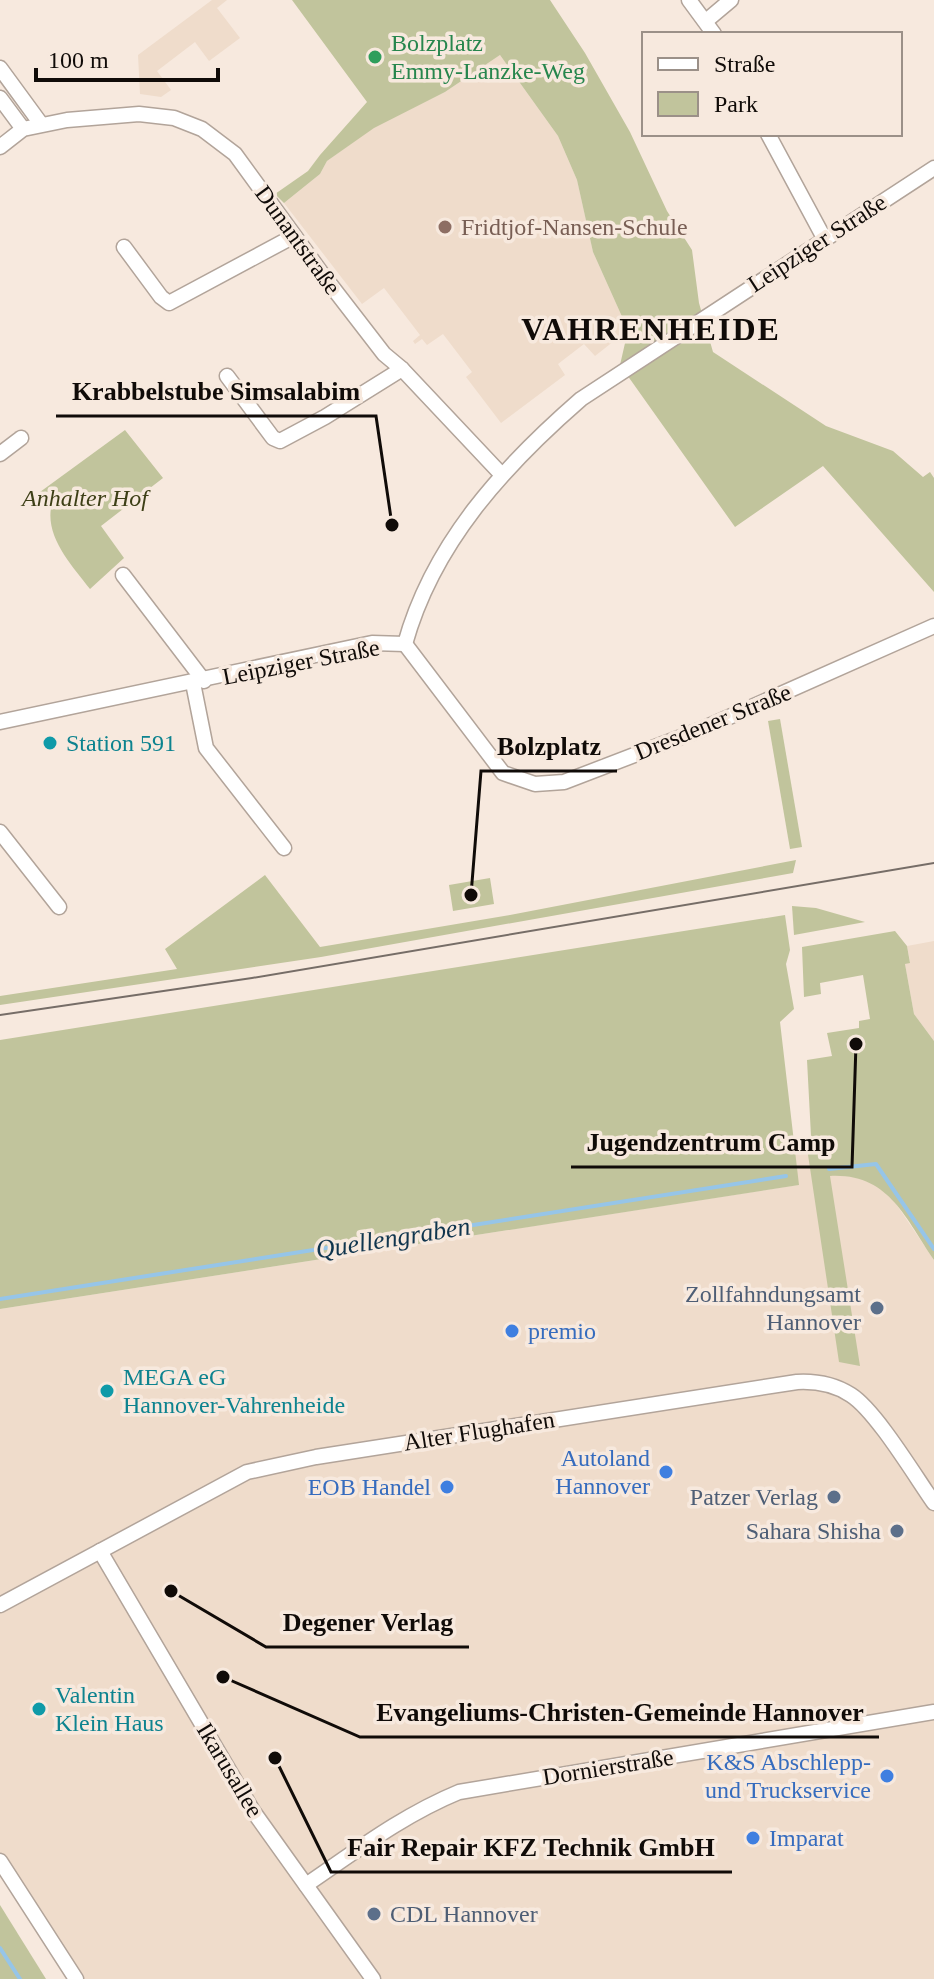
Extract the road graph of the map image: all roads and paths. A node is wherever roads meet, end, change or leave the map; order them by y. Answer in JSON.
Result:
{"nodes":[{"id":1,"x":689,"y":0,"type":"edge"},
{"id":2,"x":731,"y":0,"type":"edge"},
{"id":3,"x":710,"y":27,"type":"edge"},
{"id":4,"x":0,"y":68,"type":"edge"},
{"id":5,"x":0,"y":98,"type":"edge"},
{"id":6,"x":41,"y":124,"type":"junction"},
{"id":7,"x":23,"y":129,"type":"junction"},
{"id":8,"x":769,"y":136,"type":"edge"},
{"id":9,"x":0,"y":147,"type":"edge"},
{"id":10,"x":934,"y":168,"type":"edge"},
{"id":11,"x":294,"y":236,"type":"junction"},
{"id":12,"x":824,"y":238,"type":"junction"},
{"id":13,"x":124,"y":247,"type":"dead end"},
{"id":14,"x":402,"y":369,"type":"junction"},
{"id":15,"x":227,"y":376,"type":"dead end"},
{"id":16,"x":21,"y":438,"type":"dead end"},
{"id":17,"x":0,"y":454,"type":"edge"},
{"id":18,"x":501,"y":474,"type":"junction"},
{"id":19,"x":123,"y":575,"type":"dead end"},
{"id":20,"x":934,"y":626,"type":"edge"},
{"id":21,"x":405,"y":644,"type":"junction"},
{"id":22,"x":198,"y":682,"type":"junction"},
{"id":23,"x":0,"y":722,"type":"edge"},
{"id":24,"x":0,"y":832,"type":"edge"},
{"id":25,"x":284,"y":848,"type":"dead end"},
{"id":26,"x":59,"y":907,"type":"dead end"},
{"id":27,"x":934,"y":1503,"type":"edge"},
{"id":28,"x":100,"y":1551,"type":"junction"},
{"id":29,"x":0,"y":1605,"type":"edge"},
{"id":30,"x":934,"y":1712,"type":"edge"},
{"id":31,"x":0,"y":1861,"type":"edge"},
{"id":32,"x":306,"y":1885,"type":"junction"},
{"id":33,"x":76,"y":1979,"type":"edge"},
{"id":34,"x":373,"y":1979,"type":"edge"}],
"edges":[{"from":1,"to":3,"type":"street"},
{"from":2,"to":3,"type":"street"},
{"from":4,"to":6,"type":"street"},
{"from":5,"to":7,"type":"street"},
{"from":6,"to":7,"type":"street","name":"Dunantstraße"},
{"from":6,"to":11,"type":"street","name":"Dunantstraße"},
{"from":7,"to":9,"type":"street"},
{"from":8,"to":12,"type":"street"},
{"from":10,"to":12,"type":"street","name":"Leipziger Straße"},
{"from":11,"to":13,"type":"street"},
{"from":11,"to":14,"type":"street","name":"Dunantstraße"},
{"from":12,"to":18,"type":"street","name":"Leipziger Straße"},
{"from":14,"to":15,"type":"street"},
{"from":14,"to":18,"type":"street","name":"Dunantstraße"},
{"from":16,"to":17,"type":"street"},
{"from":18,"to":21,"type":"street","name":"Leipziger Straße"},
{"from":19,"to":22,"type":"street"},
{"from":20,"to":21,"type":"street","name":"Dresdener Straße"},
{"from":21,"to":22,"type":"street","name":"Leipziger Straße"},
{"from":22,"to":23,"type":"street","name":"Leipziger Straße"},
{"from":22,"to":25,"type":"street"},
{"from":24,"to":26,"type":"street"},
{"from":27,"to":28,"type":"street","name":"Alter Flughafen"},
{"from":28,"to":29,"type":"street","name":"Alter Flughafen"},
{"from":28,"to":32,"type":"street","name":"Ikarusallee"},
{"from":30,"to":32,"type":"street","name":"Dornierstraße"},
{"from":31,"to":33,"type":"street"},
{"from":32,"to":34,"type":"street","name":"Ikarusallee"}]}
